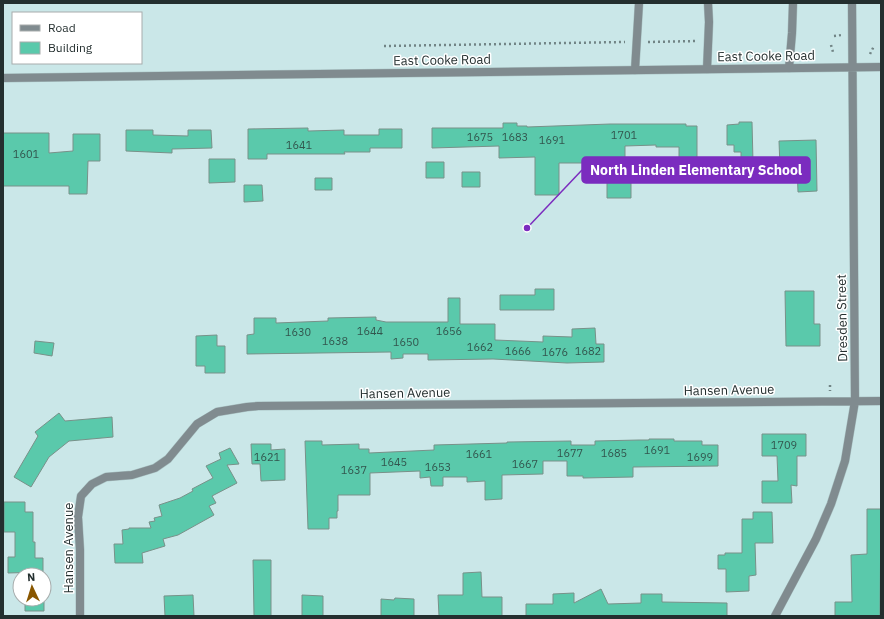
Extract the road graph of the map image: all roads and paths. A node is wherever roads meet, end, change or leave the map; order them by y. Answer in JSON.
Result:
{"nodes":[{"id":1,"x":639,"y":3,"type":"edge"},
{"id":2,"x":708,"y":3,"type":"edge"},
{"id":3,"x":793,"y":3,"type":"edge"},
{"id":4,"x":852,"y":3,"type":"edge"},
{"id":5,"x":843,"y":35,"type":"dead end"},
{"id":6,"x":834,"y":36,"type":"dead end"},
{"id":7,"x":708,"y":40,"type":"junction"},
{"id":8,"x":637,"y":42,"type":"junction"},
{"id":9,"x":831,"y":45,"type":"dead end"},
{"id":10,"x":384,"y":46,"type":"dead end"},
{"id":11,"x":874,"y":46,"type":"dead end"},
{"id":12,"x":833,"y":52,"type":"dead end"},
{"id":13,"x":870,"y":54,"type":"dead end"},
{"id":14,"x":852,"y":67,"type":"junction"},
{"id":15,"x":881,"y":67,"type":"edge"},
{"id":16,"x":789,"y":68,"type":"junction"},
{"id":17,"x":707,"y":69,"type":"junction"},
{"id":18,"x":635,"y":70,"type":"junction"},
{"id":19,"x":3,"y":78,"type":"edge"},
{"id":20,"x":855,"y":401,"type":"junction"},
{"id":21,"x":881,"y":401,"type":"edge"},
{"id":22,"x":80,"y":616,"type":"edge"},
{"id":23,"x":775,"y":616,"type":"edge"}],
"edges":[{"from":1,"to":8,"type":"street"},
{"from":2,"to":7,"type":"street"},
{"from":3,"to":16,"type":"street"},
{"from":4,"to":14,"type":"street","name":"Dresden Street"},
{"from":5,"to":6,"type":"path"},
{"from":7,"to":8,"type":"path"},
{"from":7,"to":17,"type":"street"},
{"from":8,"to":10,"type":"path"},
{"from":8,"to":18,"type":"street"},
{"from":9,"to":12,"type":"path"},
{"from":11,"to":13,"type":"path"},
{"from":14,"to":15,"type":"street","name":"East Cooke Road"},
{"from":14,"to":16,"type":"street","name":"East Cooke Road"},
{"from":14,"to":20,"type":"street","name":"Dresden Street"},
{"from":16,"to":17,"type":"street","name":"East Cooke Road"},
{"from":17,"to":18,"type":"street","name":"East Cooke Road"},
{"from":18,"to":19,"type":"street","name":"East Cooke Road"},
{"from":20,"to":21,"type":"street","name":"Hansen Avenue"},
{"from":20,"to":22,"type":"street","name":"Hansen Avenue"},
{"from":20,"to":23,"type":"street","name":"Dresden Street"}]}
